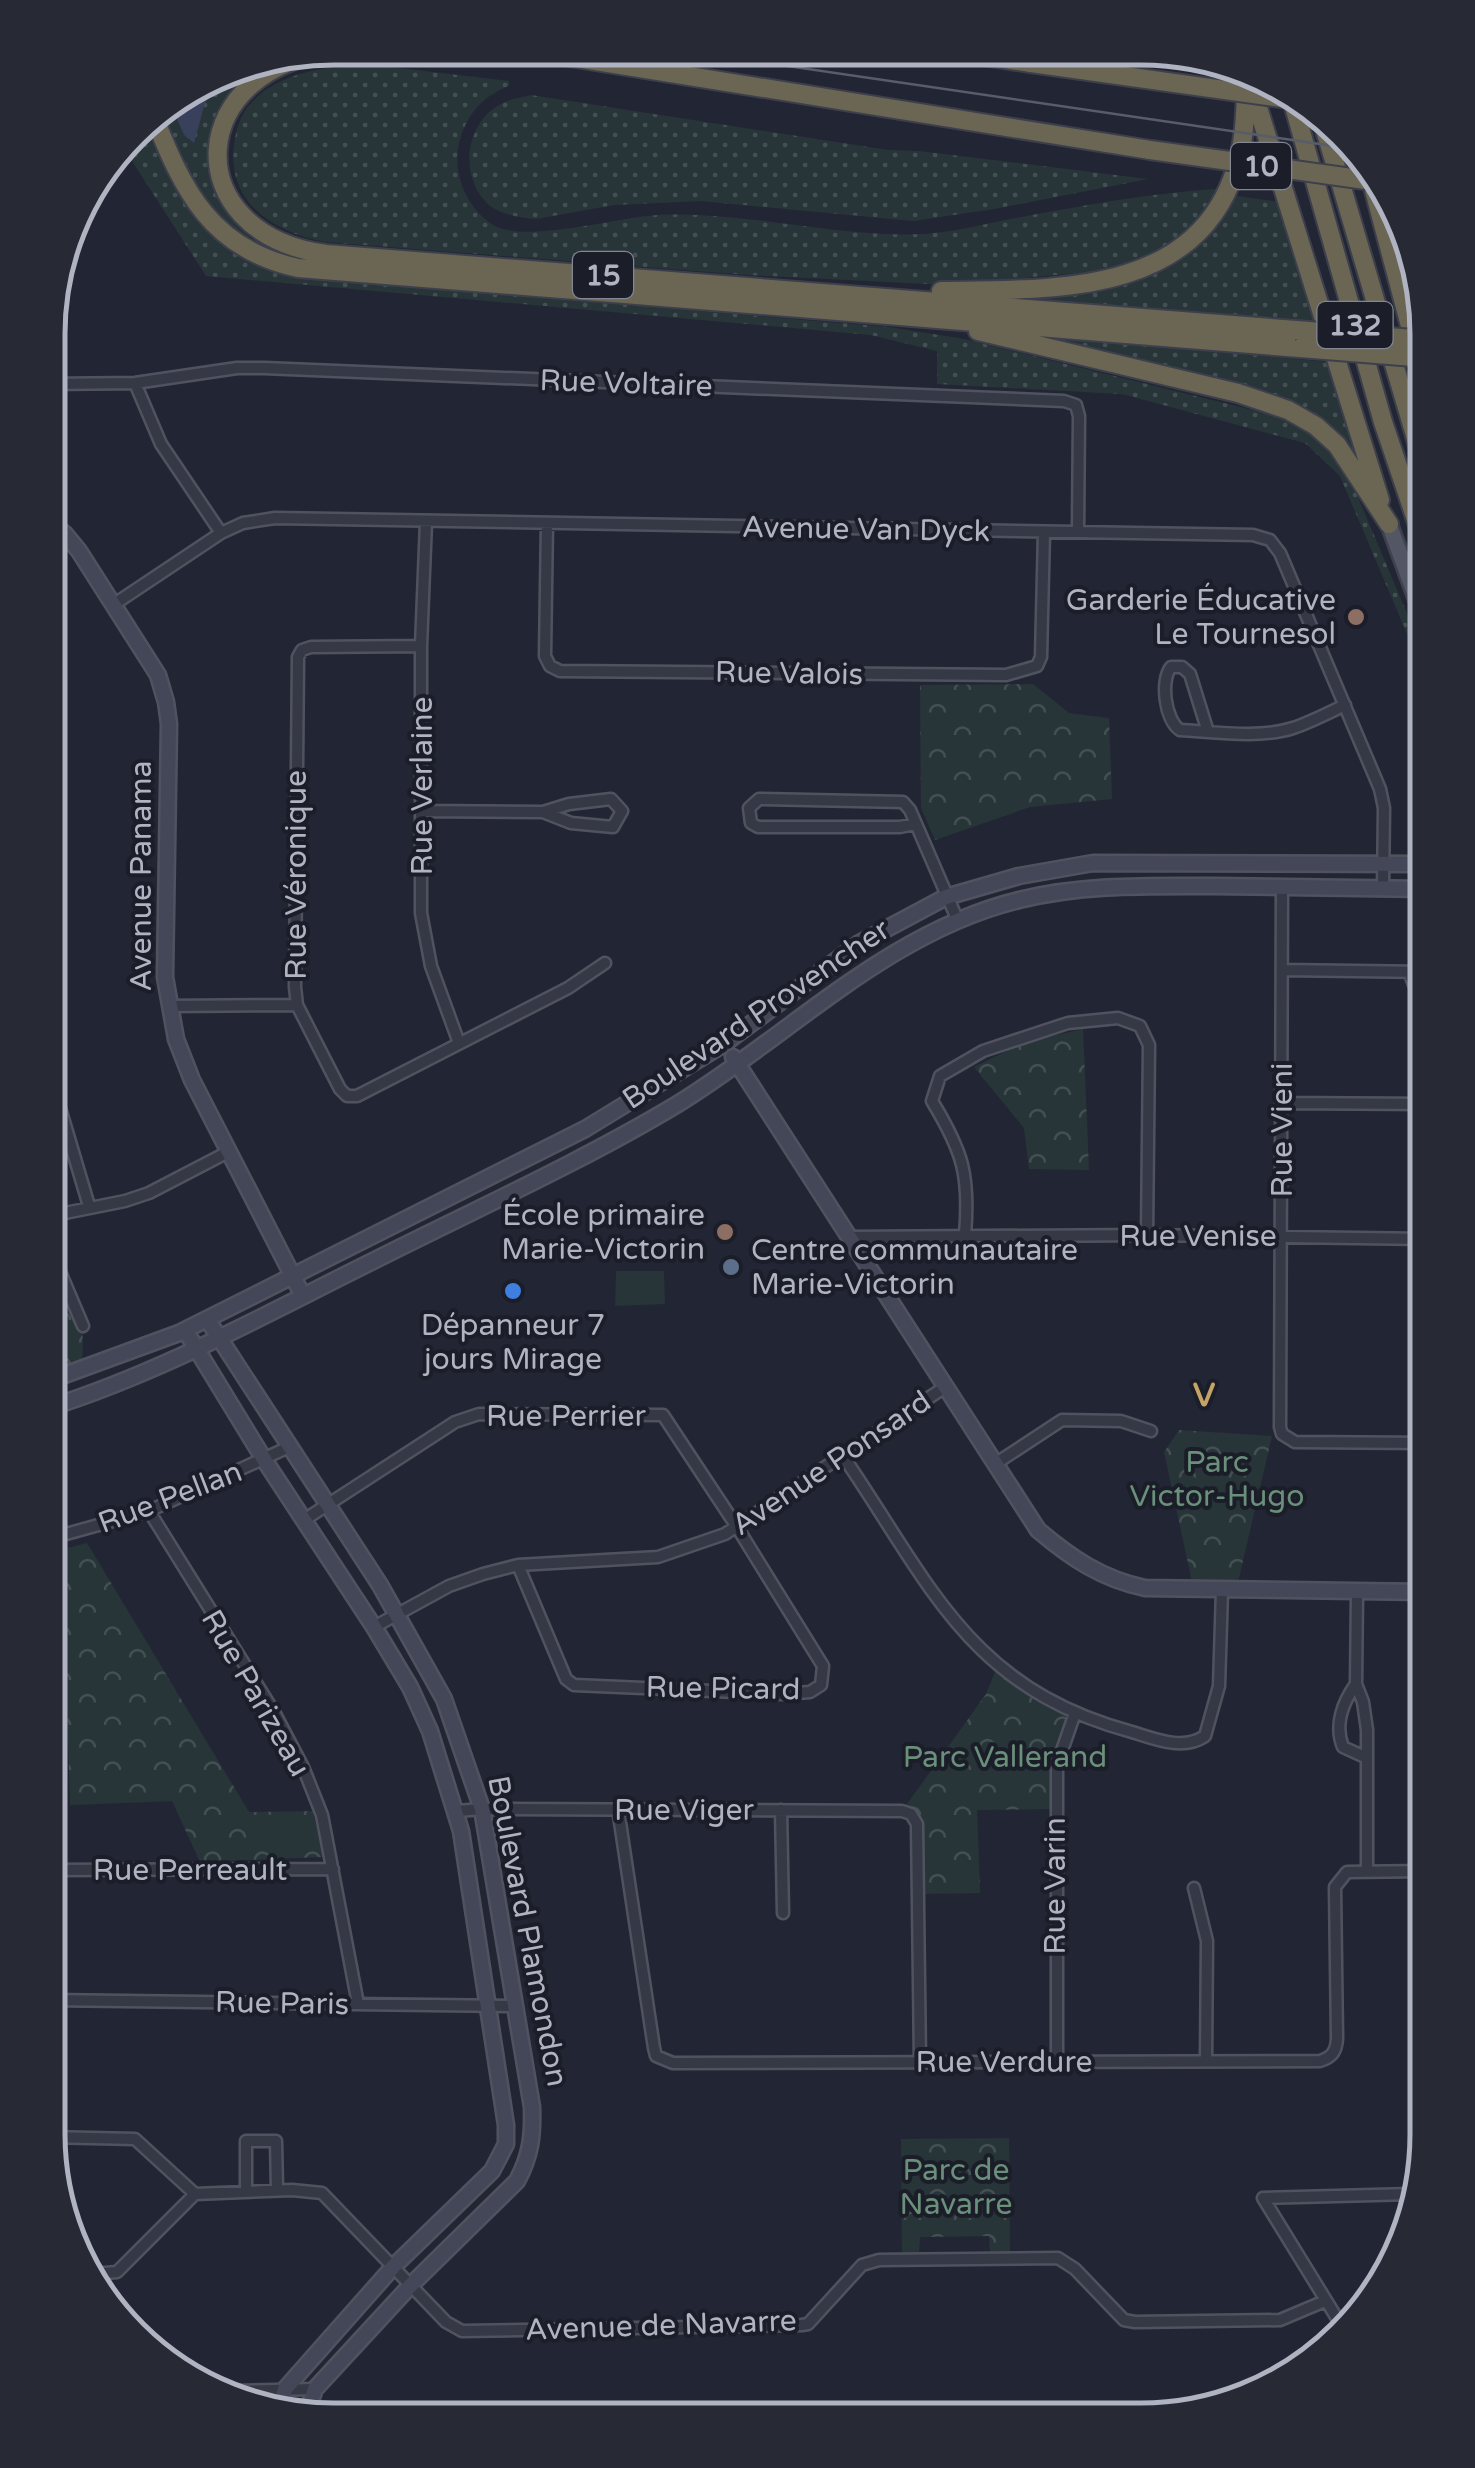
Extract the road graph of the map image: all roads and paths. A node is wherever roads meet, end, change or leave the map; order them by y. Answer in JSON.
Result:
{"nodes":[{"id":1,"x":618,"y":65,"type":"edge"},
{"id":2,"x":1045,"y":65,"type":"edge"},
{"id":3,"x":263,"y":74,"type":"edge"},
{"id":4,"x":1247,"y":86,"type":"edge"},
{"id":5,"x":1252,"y":89,"type":"edge"},
{"id":6,"x":1266,"y":96,"type":"edge"},
{"id":7,"x":1296,"y":115,"type":"edge"},
{"id":8,"x":159,"y":130,"type":"edge"},
{"id":9,"x":1329,"y":142,"type":"edge"},
{"id":10,"x":1362,"y":182,"type":"edge"},
{"id":11,"x":1381,"y":213,"type":"edge"},
{"id":12,"x":855,"y":294,"type":"junction"},
{"id":13,"x":934,"y":320,"type":"junction"},
{"id":14,"x":1409,"y":320,"type":"edge"},
{"id":15,"x":1298,"y":339,"type":"junction"},
{"id":16,"x":1410,"y":340,"type":"edge"},
{"id":17,"x":1410,"y":355,"type":"edge"},
{"id":18,"x":135,"y":383,"type":"junction"},
{"id":19,"x":65,"y":384,"type":"edge"},
{"id":20,"x":1410,"y":415,"type":"edge"},
{"id":21,"x":1410,"y":499,"type":"edge"},
{"id":22,"x":426,"y":522,"type":"junction"},
{"id":23,"x":546,"y":524,"type":"junction"},
{"id":24,"x":1389,"y":524,"type":"junction"},
{"id":25,"x":1044,"y":532,"type":"junction"},
{"id":26,"x":1078,"y":532,"type":"junction"},
{"id":27,"x":220,"y":533,"type":"junction"},
{"id":28,"x":65,"y":534,"type":"edge"},
{"id":29,"x":1410,"y":579,"type":"edge"},
{"id":30,"x":114,"y":605,"type":"junction"},
{"id":31,"x":421,"y":646,"type":"junction"},
{"id":32,"x":1345,"y":706,"type":"junction"},
{"id":33,"x":1208,"y":732,"type":"junction"},
{"id":34,"x":423,"y":811,"type":"junction"},
{"id":35,"x":543,"y":812,"type":"junction"},
{"id":36,"x":915,"y":824,"type":"junction"},
{"id":37,"x":1384,"y":864,"type":"junction"},
{"id":38,"x":1410,"y":864,"type":"edge"},
{"id":39,"x":1282,"y":887,"type":"junction"},
{"id":40,"x":1383,"y":888,"type":"junction"},
{"id":41,"x":1410,"y":889,"type":"edge"},
{"id":42,"x":946,"y":897,"type":"junction"},
{"id":43,"x":958,"y":921,"type":"junction"},
{"id":44,"x":606,"y":963,"type":"dead end"},
{"id":45,"x":1283,"y":970,"type":"junction"},
{"id":46,"x":1409,"y":972,"type":"edge"},
{"id":47,"x":298,"y":1005,"type":"junction"},
{"id":48,"x":169,"y":1006,"type":"junction"},
{"id":49,"x":459,"y":1044,"type":"junction"},
{"id":50,"x":724,"y":1044,"type":"junction"},
{"id":51,"x":738,"y":1064,"type":"junction"},
{"id":52,"x":1281,"y":1103,"type":"junction"},
{"id":53,"x":1410,"y":1104,"type":"edge"},
{"id":54,"x":65,"y":1126,"type":"edge"},
{"id":55,"x":587,"y":1128,"type":"junction"},
{"id":56,"x":597,"y":1148,"type":"junction"},
{"id":57,"x":228,"y":1152,"type":"junction"},
{"id":58,"x":89,"y":1206,"type":"junction"},
{"id":59,"x":65,"y":1212,"type":"edge"},
{"id":60,"x":965,"y":1235,"type":"junction"},
{"id":61,"x":1148,"y":1235,"type":"junction"},
{"id":62,"x":1281,"y":1236,"type":"junction"},
{"id":63,"x":850,"y":1237,"type":"junction"},
{"id":64,"x":1410,"y":1238,"type":"edge"},
{"id":65,"x":292,"y":1276,"type":"junction"},
{"id":66,"x":65,"y":1283,"type":"edge"},
{"id":67,"x":302,"y":1296,"type":"junction"},
{"id":68,"x":208,"y":1319,"type":"junction"},
{"id":69,"x":84,"y":1326,"type":"dead end"},
{"id":70,"x":185,"y":1330,"type":"junction"},
{"id":71,"x":218,"y":1339,"type":"junction"},
{"id":72,"x":196,"y":1350,"type":"junction"},
{"id":73,"x":65,"y":1375,"type":"edge"},
{"id":74,"x":945,"y":1387,"type":"junction"},
{"id":75,"x":65,"y":1402,"type":"edge"},
{"id":76,"x":1150,"y":1431,"type":"dead end"},
{"id":77,"x":1409,"y":1442,"type":"edge"},
{"id":78,"x":290,"y":1447,"type":"junction"},
{"id":79,"x":842,"y":1456,"type":"junction"},
{"id":80,"x":265,"y":1461,"type":"junction"},
{"id":81,"x":995,"y":1464,"type":"junction"},
{"id":82,"x":328,"y":1506,"type":"junction"},
{"id":83,"x":149,"y":1511,"type":"junction"},
{"id":84,"x":304,"y":1520,"type":"junction"},
{"id":85,"x":737,"y":1527,"type":"junction"},
{"id":86,"x":65,"y":1534,"type":"edge"},
{"id":87,"x":518,"y":1565,"type":"junction"},
{"id":88,"x":1222,"y":1591,"type":"junction"},
{"id":89,"x":1357,"y":1592,"type":"junction"},
{"id":90,"x":1409,"y":1592,"type":"edge"},
{"id":91,"x":397,"y":1614,"type":"junction"},
{"id":92,"x":374,"y":1627,"type":"junction"},
{"id":93,"x":1356,"y":1684,"type":"junction"},
{"id":94,"x":1076,"y":1713,"type":"junction"},
{"id":95,"x":1367,"y":1758,"type":"junction"},
{"id":96,"x":482,"y":1808,"type":"junction"},
{"id":97,"x":618,"y":1809,"type":"junction"},
{"id":98,"x":780,"y":1810,"type":"junction"},
{"id":99,"x":457,"y":1811,"type":"junction"},
{"id":100,"x":333,"y":1869,"type":"junction"},
{"id":101,"x":65,"y":1870,"type":"edge"},
{"id":102,"x":1367,"y":1871,"type":"junction"},
{"id":103,"x":1409,"y":1871,"type":"edge"},
{"id":104,"x":1194,"y":1888,"type":"dead end"},
{"id":105,"x":783,"y":1913,"type":"dead end"},
{"id":106,"x":65,"y":2000,"type":"edge"},
{"id":107,"x":358,"y":2004,"type":"junction"},
{"id":108,"x":488,"y":2006,"type":"junction"},
{"id":109,"x":515,"y":2006,"type":"junction"},
{"id":110,"x":1206,"y":2061,"type":"junction"},
{"id":111,"x":920,"y":2062,"type":"junction"},
{"id":112,"x":1057,"y":2062,"type":"junction"},
{"id":113,"x":65,"y":2138,"type":"edge"},
{"id":114,"x":276,"y":2190,"type":"junction"},
{"id":115,"x":246,"y":2191,"type":"junction"},
{"id":116,"x":195,"y":2194,"type":"junction"},
{"id":117,"x":1403,"y":2194,"type":"edge"},
{"id":118,"x":393,"y":2267,"type":"junction"},
{"id":119,"x":104,"y":2273,"type":"edge"},
{"id":120,"x":412,"y":2285,"type":"junction"},
{"id":121,"x":1326,"y":2301,"type":"junction"},
{"id":122,"x":1337,"y":2318,"type":"edge"},
{"id":123,"x":285,"y":2389,"type":"junction"},
{"id":124,"x":315,"y":2389,"type":"junction"},
{"id":125,"x":253,"y":2390,"type":"edge"},
{"id":126,"x":283,"y":2398,"type":"edge"},
{"id":127,"x":310,"y":2402,"type":"edge"}],
"edges":[{"from":1,"to":10,"type":"highway","number":"10","bridge":true},
{"from":2,"to":6,"type":"highway","number":"10","bridge":true},
{"from":3,"to":12,"type":"highway","number":"15"},
{"from":4,"to":12,"type":"highway"},
{"from":5,"to":24,"type":"highway"},
{"from":7,"to":21,"type":"highway","number":"132"},
{"from":8,"to":13,"type":"highway"},
{"from":9,"to":20,"type":"highway","number":"132"},
{"from":11,"to":14,"type":"highway"},
{"from":12,"to":15,"type":"highway"},
{"from":13,"to":15,"type":"highway"},
{"from":13,"to":24,"type":"highway"},
{"from":15,"to":16,"type":"highway","bridge":true},
{"from":15,"to":17,"type":"highway","bridge":true},
{"from":18,"to":19,"type":"street","name":"Rue Voltaire"},
{"from":18,"to":26,"type":"street","name":"Rue Voltaire"},
{"from":18,"to":27,"type":"street"},
{"from":22,"to":23,"type":"street","name":"Avenue Van Dyck"},
{"from":22,"to":27,"type":"street","name":"Avenue Van Dyck"},
{"from":22,"to":31,"type":"street","name":"Rue Verlaine"},
{"from":23,"to":25,"type":"street","name":"Avenue Van Dyck"},
{"from":23,"to":25,"type":"street","name":"Rue Valois"},
{"from":24,"to":29,"type":"main road"},
{"from":25,"to":26,"type":"street","name":"Avenue Van Dyck"},
{"from":26,"to":32,"type":"street","name":"Avenue Van Dyck"},
{"from":27,"to":30,"type":"street","name":"Avenue Van Dyck"},
{"from":28,"to":30,"type":"street","name":"Avenue Panama"},
{"from":30,"to":48,"type":"street","name":"Avenue Panama"},
{"from":31,"to":34,"type":"street","name":"Rue Verlaine"},
{"from":31,"to":47,"type":"street","name":"Rue Véronique"},
{"from":32,"to":33,"type":"street"},
{"from":32,"to":37,"type":"street","name":"Avenue Van Dyck"},
{"from":33,"to":33,"type":"street"},
{"from":34,"to":35,"type":"street"},
{"from":34,"to":49,"type":"street","name":"Rue Verlaine"},
{"from":35,"to":35,"type":"street"},
{"from":36,"to":36,"type":"street"},
{"from":36,"to":42,"type":"street"},
{"from":37,"to":38,"type":"street","name":"Boulevard Provencher"},
{"from":37,"to":40,"type":"street","name":"Avenue Van Dyck"},
{"from":37,"to":42,"type":"street","name":"Boulevard Provencher"},
{"from":39,"to":40,"type":"street","name":"Boulevard Provencher"},
{"from":39,"to":43,"type":"street","name":"Boulevard Provencher"},
{"from":39,"to":45,"type":"street","name":"Rue Vieni"},
{"from":40,"to":41,"type":"street","name":"Boulevard Provencher"},
{"from":42,"to":43,"type":"street"},
{"from":42,"to":50,"type":"street","name":"Boulevard Provencher"},
{"from":43,"to":51,"type":"street","name":"Boulevard Provencher"},
{"from":44,"to":49,"type":"street","name":"Rue Véronique"},
{"from":45,"to":46,"type":"street"},
{"from":45,"to":52,"type":"street","name":"Rue Vieni"},
{"from":47,"to":48,"type":"street"},
{"from":47,"to":49,"type":"street","name":"Rue Véronique"},
{"from":48,"to":57,"type":"street","name":"Avenue Panama"},
{"from":50,"to":51,"type":"street"},
{"from":50,"to":55,"type":"street","name":"Boulevard Provencher"},
{"from":51,"to":56,"type":"street","name":"Boulevard Provencher"},
{"from":51,"to":63,"type":"street"},
{"from":52,"to":53,"type":"street"},
{"from":52,"to":62,"type":"street","name":"Rue Vieni"},
{"from":54,"to":58,"type":"street"},
{"from":55,"to":56,"type":"street"},
{"from":55,"to":65,"type":"street","name":"Boulevard Provencher"},
{"from":56,"to":67,"type":"street","name":"Boulevard Provencher"},
{"from":57,"to":58,"type":"street"},
{"from":57,"to":65,"type":"street","name":"Avenue Panama"},
{"from":58,"to":59,"type":"street"},
{"from":60,"to":61,"type":"street","name":"Rue Venise"},
{"from":60,"to":61,"type":"street"},
{"from":60,"to":63,"type":"street","name":"Rue Venise"},
{"from":61,"to":62,"type":"street","name":"Rue Venise"},
{"from":62,"to":64,"type":"street","name":"Rue Venise"},
{"from":62,"to":77,"type":"street","name":"Rue Vieni"},
{"from":63,"to":74,"type":"street"},
{"from":65,"to":67,"type":"street","name":"Avenue Panama"},
{"from":65,"to":68,"type":"street","name":"Boulevard Provencher"},
{"from":66,"to":69,"type":"street"},
{"from":67,"to":71,"type":"street","name":"Boulevard Provencher"},
{"from":68,"to":70,"type":"street","name":"Boulevard Provencher"},
{"from":68,"to":71,"type":"street","name":"Boulevard Plamondon"},
{"from":70,"to":72,"type":"street","name":"Boulevard Plamondon"},
{"from":70,"to":73,"type":"street","name":"Boulevard Provencher"},
{"from":71,"to":72,"type":"street","name":"Boulevard Provencher"},
{"from":71,"to":78,"type":"street","name":"Boulevard Plamondon"},
{"from":72,"to":75,"type":"street","name":"Boulevard Provencher"},
{"from":72,"to":80,"type":"street","name":"Boulevard Plamondon"},
{"from":74,"to":79,"type":"street","name":"Avenue Ponsard"},
{"from":74,"to":81,"type":"street"},
{"from":76,"to":81,"type":"street"},
{"from":78,"to":80,"type":"street","name":"Rue Pellan"},
{"from":78,"to":82,"type":"street","name":"Boulevard Plamondon"},
{"from":79,"to":85,"type":"street","name":"Avenue Ponsard"},
{"from":79,"to":94,"type":"street"},
{"from":80,"to":83,"type":"street","name":"Rue Pellan"},
{"from":80,"to":84,"type":"street","name":"Boulevard Plamondon"},
{"from":81,"to":88,"type":"street"},
{"from":82,"to":84,"type":"street","name":"Rue Perrier"},
{"from":82,"to":85,"type":"street","name":"Rue Perrier"},
{"from":82,"to":91,"type":"street","name":"Boulevard Plamondon"},
{"from":83,"to":86,"type":"street","name":"Rue Pellan"},
{"from":83,"to":100,"type":"street","name":"Rue Parizeau"},
{"from":84,"to":92,"type":"street","name":"Boulevard Plamondon"},
{"from":85,"to":87,"type":"street","name":"Avenue Ponsard"},
{"from":85,"to":87,"type":"street","name":"Rue Picard"},
{"from":87,"to":91,"type":"street","name":"Avenue Ponsard"},
{"from":88,"to":89,"type":"street"},
{"from":88,"to":94,"type":"street"},
{"from":89,"to":90,"type":"street"},
{"from":89,"to":93,"type":"street"},
{"from":91,"to":92,"type":"street","name":"Avenue Ponsard"},
{"from":91,"to":96,"type":"street","name":"Boulevard Plamondon"},
{"from":92,"to":99,"type":"street","name":"Boulevard Plamondon"},
{"from":93,"to":95,"type":"street"},
{"from":93,"to":95,"type":"street"},
{"from":94,"to":112,"type":"street","name":"Rue Varin"},
{"from":95,"to":102,"type":"street"},
{"from":96,"to":97,"type":"street","name":"Rue Viger"},
{"from":96,"to":99,"type":"street","name":"Rue Viger"},
{"from":96,"to":109,"type":"street","name":"Boulevard Plamondon"},
{"from":97,"to":98,"type":"street","name":"Rue Viger"},
{"from":97,"to":111,"type":"street","name":"Rue Verdure"},
{"from":98,"to":105,"type":"street"},
{"from":98,"to":111,"type":"street","name":"Rue Viger"},
{"from":99,"to":108,"type":"street","name":"Boulevard Plamondon"},
{"from":100,"to":101,"type":"street","name":"Rue Perreault"},
{"from":100,"to":107,"type":"street","name":"Rue Parizeau"},
{"from":102,"to":103,"type":"street"},
{"from":102,"to":110,"type":"street","name":"Rue Verdure"},
{"from":104,"to":110,"type":"street"},
{"from":106,"to":107,"type":"street","name":"Rue Paris"},
{"from":107,"to":108,"type":"street","name":"Rue Paris"},
{"from":108,"to":109,"type":"street","name":"Rue Paris"},
{"from":108,"to":118,"type":"street","name":"Boulevard Plamondon"},
{"from":109,"to":120,"type":"street","name":"Boulevard Plamondon"},
{"from":110,"to":112,"type":"street","name":"Rue Verdure"},
{"from":111,"to":112,"type":"street","name":"Rue Verdure"},
{"from":113,"to":116,"type":"street"},
{"from":114,"to":115,"type":"street","name":"Avenue de Navarre"},
{"from":114,"to":115,"type":"street"},
{"from":114,"to":118,"type":"street","name":"Avenue de Navarre"},
{"from":115,"to":116,"type":"street","name":"Avenue de Navarre"},
{"from":116,"to":119,"type":"street"},
{"from":117,"to":121,"type":"street"},
{"from":118,"to":120,"type":"street","name":"Avenue de Navarre"},
{"from":118,"to":123,"type":"street","name":"Boulevard Plamondon"},
{"from":120,"to":121,"type":"street","name":"Avenue de Navarre"},
{"from":120,"to":124,"type":"street","name":"Boulevard Plamondon"},
{"from":121,"to":122,"type":"street"},
{"from":123,"to":124,"type":"street"},
{"from":123,"to":125,"type":"street"},
{"from":123,"to":126,"type":"street","name":"Boulevard Plamondon"},
{"from":124,"to":127,"type":"street","name":"Boulevard Plamondon"}]}
